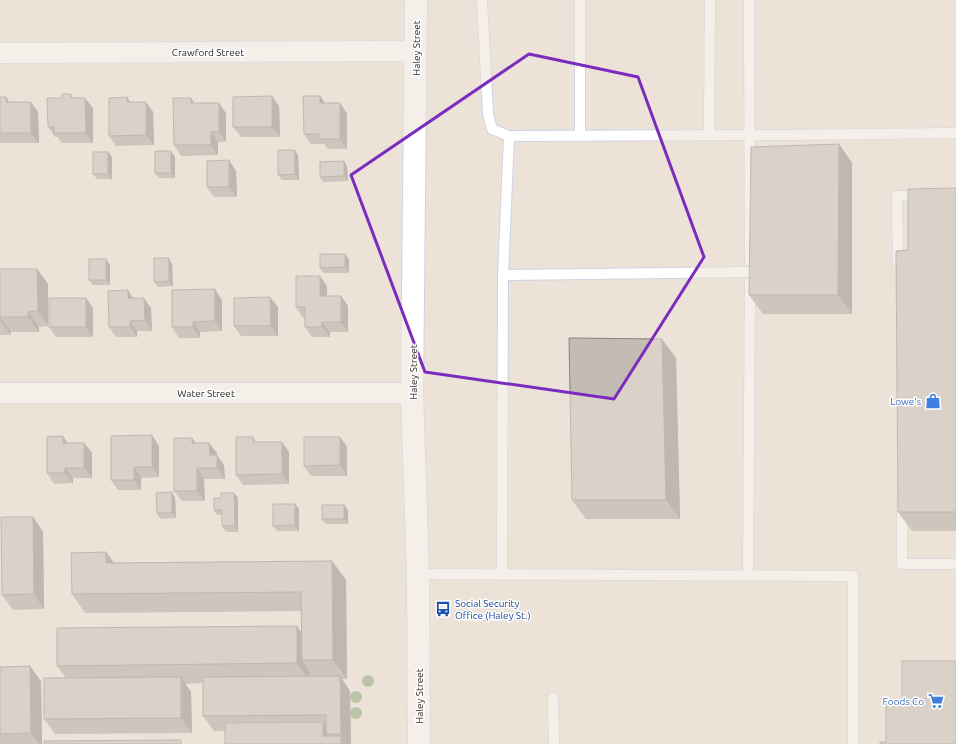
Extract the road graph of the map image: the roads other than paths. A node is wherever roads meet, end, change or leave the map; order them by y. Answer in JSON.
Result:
{"nodes":[{"id":1,"x":416,"y":0,"type":"edge"},
{"id":2,"x":482,"y":0,"type":"edge"},
{"id":3,"x":580,"y":0,"type":"edge"},
{"id":4,"x":710,"y":0,"type":"edge"},
{"id":5,"x":749,"y":0,"type":"edge"},
{"id":6,"x":416,"y":51,"type":"junction"},
{"id":7,"x":0,"y":52,"type":"edge"},
{"id":8,"x":956,"y":133,"type":"edge"},
{"id":9,"x":709,"y":135,"type":"junction"},
{"id":10,"x":750,"y":135,"type":"junction"},
{"id":11,"x":509,"y":136,"type":"junction"},
{"id":12,"x":580,"y":136,"type":"junction"},
{"id":13,"x":934,"y":196,"type":"edge"},
{"id":14,"x":750,"y":272,"type":"junction"},
{"id":15,"x":898,"y":274,"type":"edge"},
{"id":16,"x":503,"y":275,"type":"junction"},
{"id":17,"x":0,"y":393,"type":"edge"},
{"id":18,"x":412,"y":393,"type":"junction"},
{"id":19,"x":901,"y":494,"type":"edge"},
{"id":20,"x":956,"y":564,"type":"edge"},
{"id":21,"x":418,"y":574,"type":"junction"},
{"id":22,"x":502,"y":574,"type":"junction"},
{"id":23,"x":748,"y":575,"type":"junction"},
{"id":24,"x":553,"y":698,"type":"dead end"},
{"id":25,"x":419,"y":744,"type":"edge"},
{"id":26,"x":554,"y":744,"type":"edge"},
{"id":27,"x":853,"y":744,"type":"edge"}],
"edges":[{"from":1,"to":6,"type":"main road","name":"Haley Street"},
{"from":2,"to":11,"type":"lane"},
{"from":3,"to":12,"type":"lane"},
{"from":4,"to":9,"type":"lane"},
{"from":5,"to":10,"type":"lane"},
{"from":6,"to":7,"type":"street","name":"Crawford Street"},
{"from":6,"to":18,"type":"main road","name":"Haley Street"},
{"from":8,"to":10,"type":"lane"},
{"from":9,"to":10,"type":"lane"},
{"from":9,"to":12,"type":"lane"},
{"from":10,"to":14,"type":"lane"},
{"from":11,"to":12,"type":"lane"},
{"from":11,"to":16,"type":"lane"},
{"from":13,"to":15,"type":"lane"},
{"from":14,"to":16,"type":"lane"},
{"from":14,"to":23,"type":"lane"},
{"from":16,"to":22,"type":"lane"},
{"from":17,"to":18,"type":"street","name":"Water Street"},
{"from":18,"to":21,"type":"main road","name":"Haley Street"},
{"from":19,"to":20,"type":"lane"},
{"from":21,"to":22,"type":"lane"},
{"from":21,"to":25,"type":"main road","name":"Haley Street"},
{"from":22,"to":23,"type":"lane"},
{"from":23,"to":27,"type":"lane"},
{"from":24,"to":26,"type":"lane"}]}
